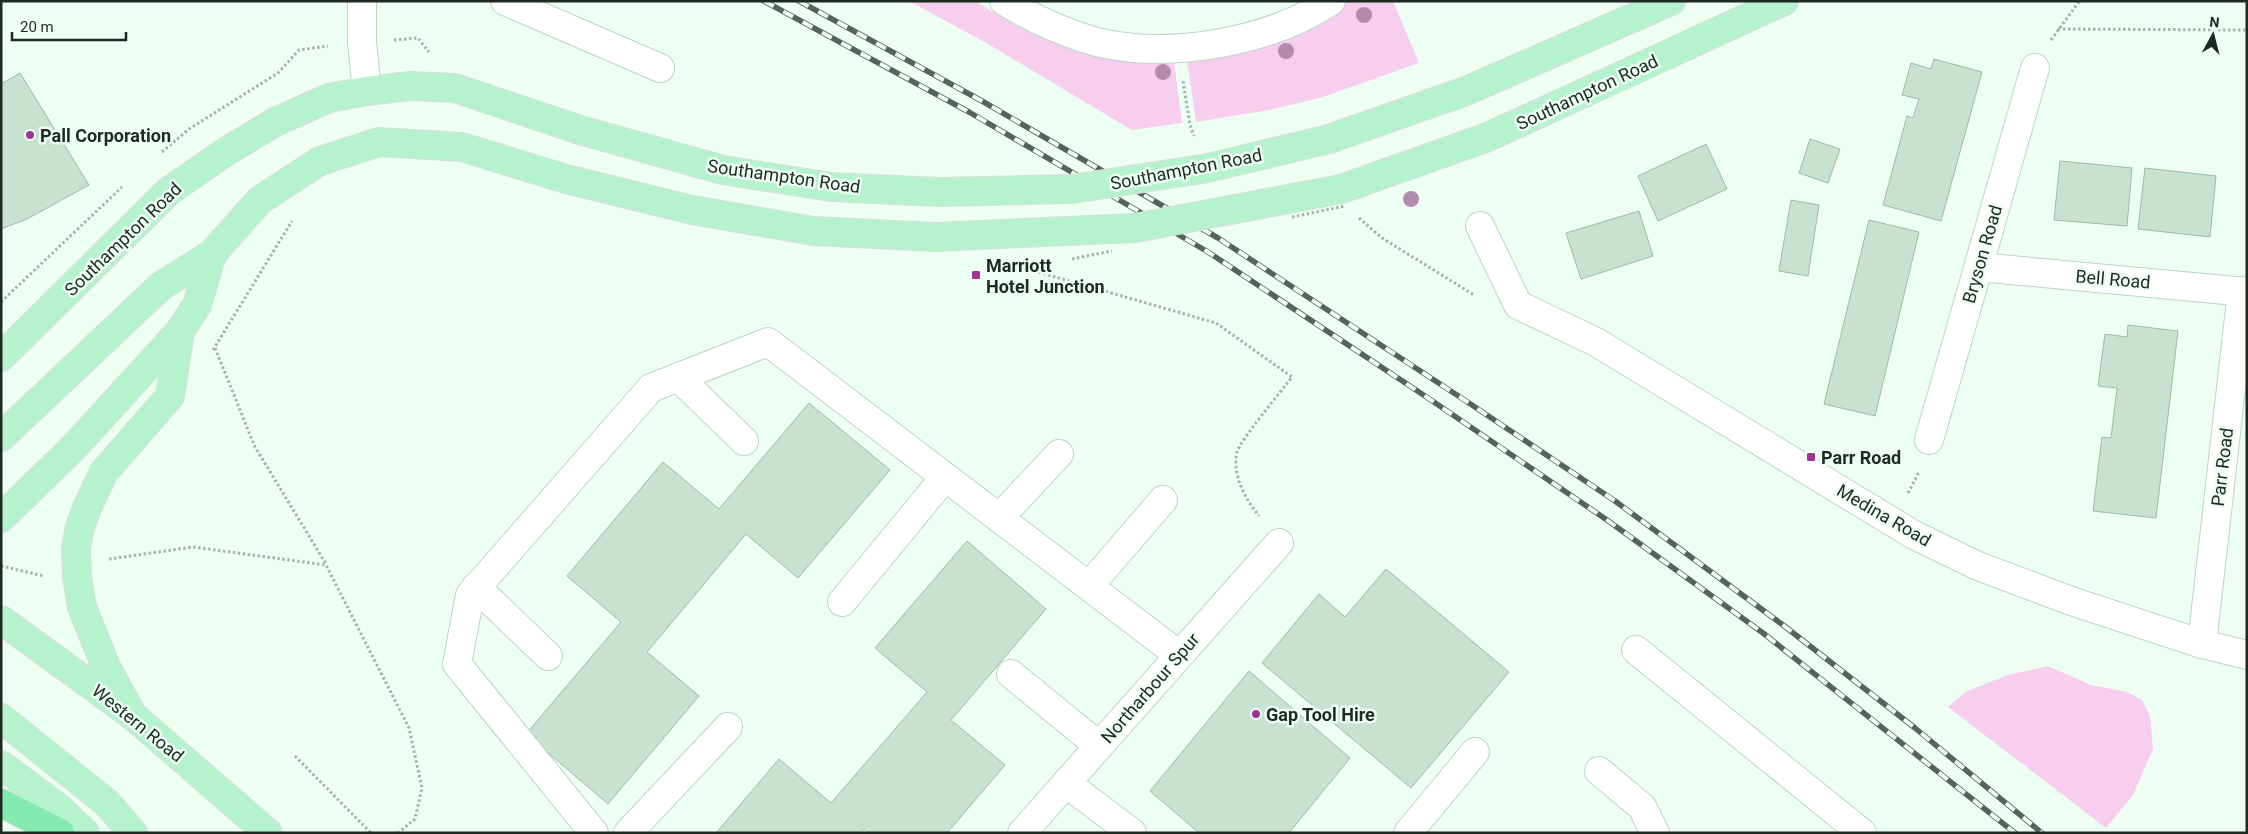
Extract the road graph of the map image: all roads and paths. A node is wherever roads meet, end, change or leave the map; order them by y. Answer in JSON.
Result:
{"nodes":[{"id":1,"x":362,"y":1,"type":"edge"},
{"id":2,"x":505,"y":1,"type":"edge"},
{"id":3,"x":1004,"y":1,"type":"edge"},
{"id":4,"x":1330,"y":1,"type":"edge"},
{"id":5,"x":1671,"y":1,"type":"edge"},
{"id":6,"x":1784,"y":1,"type":"edge"},
{"id":7,"x":2082,"y":1,"type":"edge"},
{"id":8,"x":2058,"y":29,"type":"junction"},
{"id":9,"x":2247,"y":30,"type":"edge"},
{"id":10,"x":660,"y":68,"type":"dead end"},
{"id":11,"x":2035,"y":68,"type":"joint"},
{"id":12,"x":1184,"y":82,"type":"dead end"},
{"id":13,"x":367,"y":91,"type":"junction"},
{"id":14,"x":1190,"y":125,"type":"dead end"},
{"id":15,"x":1353,"y":213,"type":"dead end"},
{"id":16,"x":292,"y":220,"type":"dead end"},
{"id":17,"x":1480,"y":226,"type":"dead end"},
{"id":18,"x":212,"y":254,"type":"junction"},
{"id":19,"x":1979,"y":267,"type":"junction"},
{"id":20,"x":1023,"y":268,"type":"dead end"},
{"id":21,"x":2245,"y":291,"type":"edge"},
{"id":22,"x":1518,"y":305,"type":"junction"},
{"id":23,"x":180,"y":331,"type":"junction"},
{"id":24,"x":214,"y":348,"type":"junction"},
{"id":25,"x":210,"y":356,"type":"dead end"},
{"id":26,"x":1,"y":357,"type":"edge"},
{"id":27,"x":678,"y":377,"type":"junction"},
{"id":28,"x":1,"y":437,"type":"edge"},
{"id":29,"x":1928,"y":440,"type":"dead end"},
{"id":30,"x":744,"y":441,"type":"dead end"},
{"id":31,"x":1058,"y":454,"type":"dead end"},
{"id":32,"x":944,"y":476,"type":"junction"},
{"id":33,"x":1918,"y":476,"type":"dead end"},
{"id":34,"x":1905,"y":498,"type":"dead end"},
{"id":35,"x":1163,"y":500,"type":"dead end"},
{"id":36,"x":1,"y":518,"type":"edge"},
{"id":37,"x":999,"y":518,"type":"junction"},
{"id":38,"x":1279,"y":543,"type":"joint"},
{"id":39,"x":107,"y":559,"type":"dead end"},
{"id":40,"x":326,"y":565,"type":"junction"},
{"id":41,"x":1089,"y":586,"type":"junction"},
{"id":42,"x":476,"y":587,"type":"junction"},
{"id":43,"x":842,"y":602,"type":"dead end"},
{"id":44,"x":1,"y":620,"type":"edge"},
{"id":45,"x":2202,"y":644,"type":"junction"},
{"id":46,"x":1636,"y":650,"type":"dead end"},
{"id":47,"x":1179,"y":655,"type":"junction"},
{"id":48,"x":2247,"y":655,"type":"edge"},
{"id":49,"x":548,"y":656,"type":"dead end"},
{"id":50,"x":1011,"y":674,"type":"dead end"},
{"id":51,"x":132,"y":715,"type":"junction"},
{"id":52,"x":1,"y":718,"type":"edge"},
{"id":53,"x":728,"y":727,"type":"dead end"},
{"id":54,"x":1099,"y":746,"type":"junction"},
{"id":55,"x":1476,"y":752,"type":"dead end"},
{"id":56,"x":295,"y":756,"type":"dead end"},
{"id":57,"x":1,"y":766,"type":"edge"},
{"id":58,"x":1599,"y":771,"type":"dead end"},
{"id":59,"x":1066,"y":783,"type":"junction"},
{"id":60,"x":1,"y":803,"type":"edge"},
{"id":61,"x":60,"y":833,"type":"edge"},
{"id":62,"x":84,"y":833,"type":"edge"},
{"id":63,"x":133,"y":833,"type":"edge"},
{"id":64,"x":268,"y":833,"type":"edge"},
{"id":65,"x":371,"y":833,"type":"edge"},
{"id":66,"x":398,"y":833,"type":"edge"},
{"id":67,"x":594,"y":833,"type":"edge"},
{"id":68,"x":628,"y":833,"type":"edge"},
{"id":69,"x":1022,"y":833,"type":"edge"},
{"id":70,"x":1132,"y":833,"type":"edge"},
{"id":71,"x":1408,"y":833,"type":"edge"},
{"id":72,"x":1655,"y":833,"type":"edge"},
{"id":73,"x":1862,"y":833,"type":"edge"}],
"edges":[{"from":1,"to":13,"type":"street"},
{"from":2,"to":10,"type":"street"},
{"from":3,"to":4,"type":"street"},
{"from":5,"to":13,"type":"main road","name":"Southampton Road","bridge":true},
{"from":6,"to":18,"type":"main road","name":"Southampton Road","bridge":true},
{"from":7,"to":8,"type":"path"},
{"from":8,"to":9,"type":"path"},
{"from":8,"to":11,"type":"path"},
{"from":11,"to":19,"type":"street","name":"Bryson Road"},
{"from":12,"to":14,"type":"path"},
{"from":13,"to":26,"type":"main road","name":"Southampton Road"},
{"from":15,"to":22,"type":"path"},
{"from":16,"to":24,"type":"path"},
{"from":17,"to":22,"type":"street"},
{"from":18,"to":23,"type":"main road"},
{"from":18,"to":28,"type":"main road"},
{"from":19,"to":21,"type":"street","name":"Bell Road"},
{"from":19,"to":29,"type":"street","name":"Bryson Road"},
{"from":20,"to":38,"type":"path"},
{"from":21,"to":45,"type":"street","name":"Parr Road"},
{"from":22,"to":45,"type":"street","name":"Medina Road"},
{"from":23,"to":36,"type":"main road"},
{"from":23,"to":51,"type":"main road"},
{"from":24,"to":25,"type":"path"},
{"from":24,"to":40,"type":"path"},
{"from":27,"to":30,"type":"street"},
{"from":27,"to":32,"type":"street"},
{"from":27,"to":42,"type":"street"},
{"from":31,"to":37,"type":"street"},
{"from":32,"to":37,"type":"street"},
{"from":32,"to":43,"type":"street"},
{"from":33,"to":34,"type":"path"},
{"from":35,"to":41,"type":"street"},
{"from":37,"to":41,"type":"street"},
{"from":38,"to":47,"type":"street","name":"Northarbour Spur"},
{"from":39,"to":40,"type":"path"},
{"from":40,"to":66,"type":"path"},
{"from":41,"to":47,"type":"street"},
{"from":42,"to":49,"type":"street"},
{"from":42,"to":67,"type":"street"},
{"from":44,"to":51,"type":"main road","name":"Western Road"},
{"from":45,"to":48,"type":"street","name":"Medina Road"},
{"from":46,"to":73,"type":"street"},
{"from":47,"to":54,"type":"street","name":"Northarbour Spur"},
{"from":50,"to":54,"type":"street"},
{"from":51,"to":64,"type":"main road","name":"Western Road"},
{"from":52,"to":63,"type":"main road"},
{"from":53,"to":68,"type":"street"},
{"from":54,"to":59,"type":"street","name":"Northarbour Spur"},
{"from":55,"to":71,"type":"street"},
{"from":56,"to":65,"type":"path"},
{"from":57,"to":62,"type":"main road"},
{"from":58,"to":72,"type":"street"},
{"from":59,"to":69,"type":"street","name":"Northarbour Spur"},
{"from":59,"to":70,"type":"street"},
{"from":60,"to":61,"type":"highway"}]}
